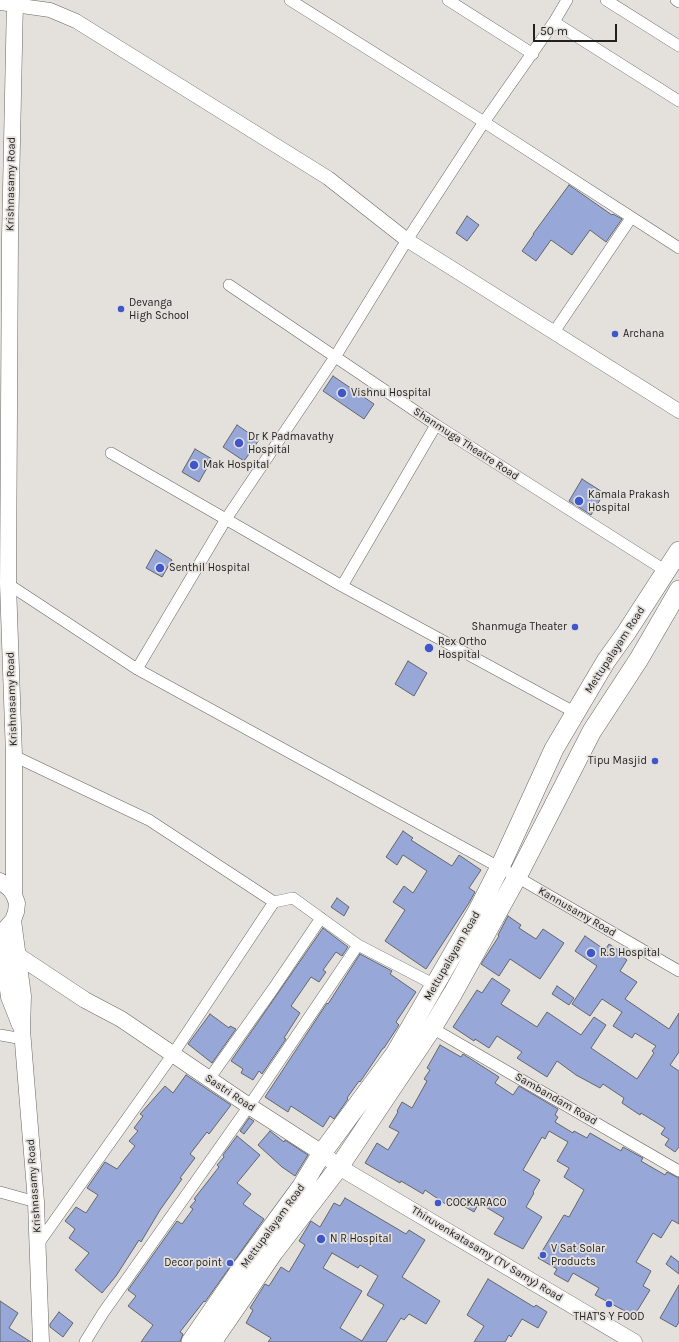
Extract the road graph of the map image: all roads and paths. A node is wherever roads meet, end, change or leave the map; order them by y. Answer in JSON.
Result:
{"nodes":[{"id":1,"x":290,"y":0,"type":"edge"},
{"id":2,"x":448,"y":0,"type":"edge"},
{"id":3,"x":567,"y":0,"type":"edge"},
{"id":4,"x":606,"y":0,"type":"edge"},
{"id":5,"x":676,"y":0,"type":"edge"},
{"id":6,"x":679,"y":2,"type":"edge"},
{"id":7,"x":10,"y":3,"type":"edge"},
{"id":8,"x":554,"y":22,"type":"junction"},
{"id":9,"x":679,"y":46,"type":"edge"},
{"id":10,"x":533,"y":54,"type":"junction"},
{"id":11,"x":679,"y":101,"type":"edge"},
{"id":12,"x":484,"y":122,"type":"junction"},
{"id":13,"x":631,"y":218,"type":"junction"},
{"id":14,"x":407,"y":240,"type":"junction"},
{"id":15,"x":679,"y":248,"type":"edge"},
{"id":16,"x":229,"y":285,"type":"dead end"},
{"id":17,"x":554,"y":332,"type":"junction"},
{"id":18,"x":335,"y":357,"type":"junction"},
{"id":19,"x":679,"y":411,"type":"edge"},
{"id":20,"x":436,"y":425,"type":"junction"},
{"id":21,"x":111,"y":453,"type":"dead end"},
{"id":22,"x":226,"y":519,"type":"junction"},
{"id":23,"x":679,"y":551,"type":"edge"},
{"id":24,"x":666,"y":571,"type":"junction"},
{"id":25,"x":8,"y":584,"type":"junction"},
{"id":26,"x":342,"y":586,"type":"junction"},
{"id":27,"x":679,"y":590,"type":"edge"},
{"id":28,"x":138,"y":669,"type":"junction"},
{"id":29,"x":576,"y":713,"type":"junction"},
{"id":30,"x":14,"y":756,"type":"junction"},
{"id":31,"x":500,"y":868,"type":"junction"},
{"id":32,"x":518,"y":877,"type":"junction"},
{"id":33,"x":0,"y":881,"type":"edge"},
{"id":34,"x":14,"y":895,"type":"junction"},
{"id":35,"x":274,"y":902,"type":"junction"},
{"id":36,"x":321,"y":918,"type":"junction"},
{"id":37,"x":7,"y":941,"type":"edge"},
{"id":38,"x":358,"y":945,"type":"junction"},
{"id":39,"x":679,"y":971,"type":"edge"},
{"id":40,"x":435,"y":985,"type":"junction"},
{"id":41,"x":432,"y":1028,"type":"junction"},
{"id":42,"x":0,"y":1035,"type":"edge"},
{"id":43,"x":22,"y":1035,"type":"junction"},
{"id":44,"x":173,"y":1054,"type":"junction"},
{"id":45,"x":209,"y":1079,"type":"junction"},
{"id":46,"x":249,"y":1106,"type":"junction"},
{"id":47,"x":322,"y":1153,"type":"junction"},
{"id":48,"x":339,"y":1167,"type":"junction"},
{"id":49,"x":679,"y":1171,"type":"edge"},
{"id":50,"x":0,"y":1192,"type":"edge"},
{"id":51,"x":36,"y":1202,"type":"junction"},
{"id":52,"x":38,"y":1244,"type":"junction"},
{"id":53,"x":217,"y":1340,"type":"edge"},
{"id":54,"x":41,"y":1342,"type":"edge"},
{"id":55,"x":85,"y":1342,"type":"edge"},
{"id":56,"x":191,"y":1342,"type":"edge"},
{"id":57,"x":634,"y":1342,"type":"edge"}],
"edges":[{"from":1,"to":12,"type":"street"},
{"from":2,"to":10,"type":"street"},
{"from":3,"to":8,"type":"street"},
{"from":4,"to":9,"type":"street"},
{"from":5,"to":6,"type":"street"},
{"from":7,"to":14,"type":"street"},
{"from":7,"to":25,"type":"main road","name":"Krishnasamy Road"},
{"from":8,"to":10,"type":"street"},
{"from":8,"to":11,"type":"street"},
{"from":10,"to":12,"type":"street"},
{"from":12,"to":13,"type":"street"},
{"from":12,"to":14,"type":"street"},
{"from":13,"to":15,"type":"street"},
{"from":13,"to":17,"type":"street"},
{"from":14,"to":17,"type":"street"},
{"from":14,"to":18,"type":"street"},
{"from":16,"to":18,"type":"street","name":"Shanmuga Theatre Road"},
{"from":17,"to":19,"type":"street"},
{"from":18,"to":20,"type":"street","name":"Shanmuga Theatre Road"},
{"from":18,"to":22,"type":"street"},
{"from":20,"to":24,"type":"street","name":"Shanmuga Theatre Road"},
{"from":20,"to":26,"type":"street"},
{"from":21,"to":22,"type":"street"},
{"from":22,"to":26,"type":"street"},
{"from":22,"to":28,"type":"street"},
{"from":23,"to":24,"type":"highway","name":"Mettupalayam Road"},
{"from":24,"to":29,"type":"highway","name":"Mettupalayam Road"},
{"from":25,"to":28,"type":"street","name":"Kannusamy Road"},
{"from":25,"to":30,"type":"main road","name":"Krishnasamy Road"},
{"from":26,"to":29,"type":"street"},
{"from":27,"to":32,"type":"highway","name":"Mettupalayam Road"},
{"from":28,"to":31,"type":"street","name":"Kannusamy Road"},
{"from":29,"to":31,"type":"highway","name":"Mettupalayam Road"},
{"from":30,"to":34,"type":"main road","name":"Krishnasamy Road"},
{"from":30,"to":35,"type":"street"},
{"from":31,"to":32,"type":"street","name":"Kannusamy Road"},
{"from":31,"to":40,"type":"highway","name":"Mettupalayam Road"},
{"from":32,"to":39,"type":"street","name":"Kannusamy Road"},
{"from":32,"to":41,"type":"highway","name":"Mettupalayam Road"},
{"from":33,"to":34,"type":"main road"},
{"from":34,"to":37,"type":"main road","name":"Krishnasamy Road"},
{"from":35,"to":36,"type":"street"},
{"from":35,"to":44,"type":"street"},
{"from":36,"to":38,"type":"street"},
{"from":36,"to":45,"type":"street"},
{"from":37,"to":43,"type":"main road","name":"Krishnasamy Road"},
{"from":37,"to":44,"type":"main road","name":"Sastri Road"},
{"from":38,"to":40,"type":"street"},
{"from":38,"to":46,"type":"street"},
{"from":40,"to":47,"type":"highway","name":"Mettupalayam Road"},
{"from":41,"to":48,"type":"highway","name":"Mettupalayam Road"},
{"from":41,"to":49,"type":"street","name":"Sambandam Road"},
{"from":42,"to":43,"type":"street"},
{"from":43,"to":51,"type":"main road","name":"Krishnasamy Road"},
{"from":44,"to":45,"type":"main road","name":"Sastri Road"},
{"from":44,"to":52,"type":"street"},
{"from":45,"to":46,"type":"main road","name":"Sastri Road"},
{"from":46,"to":47,"type":"main road","name":"Sastri Road"},
{"from":46,"to":55,"type":"street"},
{"from":47,"to":48,"type":"main road","name":"Sastri Road"},
{"from":47,"to":56,"type":"highway","name":"Mettupalayam Road"},
{"from":48,"to":53,"type":"highway","name":"Mettupalayam Road"},
{"from":48,"to":57,"type":"main road","name":"Thiruvenkatasamy (TV Samy) Road"},
{"from":50,"to":51,"type":"street"},
{"from":51,"to":52,"type":"main road","name":"Krishnasamy Road"},
{"from":52,"to":54,"type":"main road","name":"Krishnasamy Road"}]}
